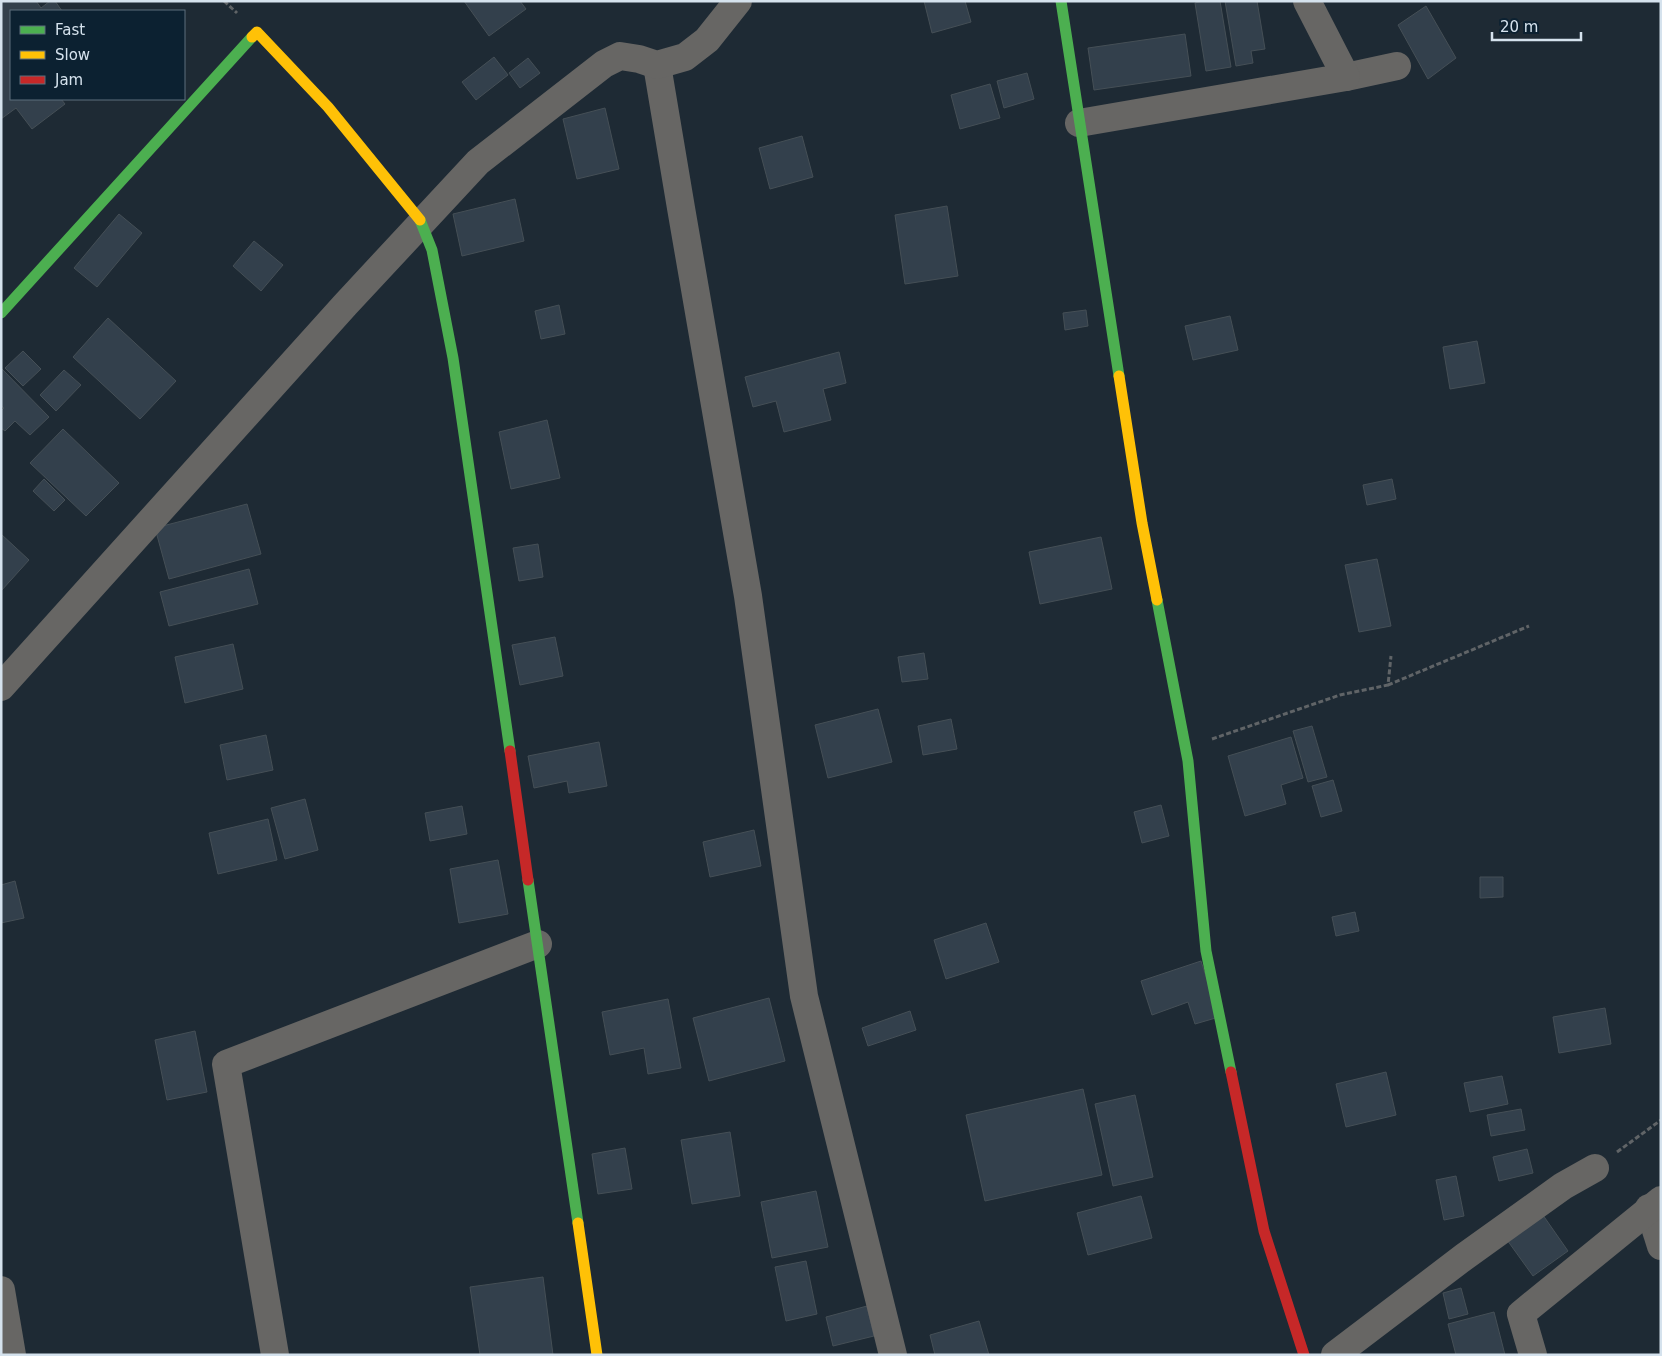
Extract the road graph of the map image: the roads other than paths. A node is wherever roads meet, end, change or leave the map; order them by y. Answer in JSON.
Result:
{"nodes":[{"id":1,"x":738,"y":1,"type":"edge"},
{"id":2,"x":1061,"y":1,"type":"edge"},
{"id":3,"x":1307,"y":1,"type":"edge"},
{"id":4,"x":657,"y":64,"type":"junction"},
{"id":5,"x":1397,"y":66,"type":"dead end"},
{"id":6,"x":1346,"y":77,"type":"junction"},
{"id":7,"x":1079,"y":123,"type":"junction"},
{"id":8,"x":421,"y":221,"type":"junction"},
{"id":9,"x":1,"y":313,"type":"edge"},
{"id":10,"x":1,"y":687,"type":"edge"},
{"id":11,"x":538,"y":944,"type":"junction"},
{"id":12,"x":1595,"y":1168,"type":"road end"},
{"id":13,"x":1655,"y":1204,"type":"edge"},
{"id":14,"x":1661,"y":1246,"type":"edge"},
{"id":15,"x":1,"y":1290,"type":"edge"},
{"id":16,"x":12,"y":1355,"type":"edge"},
{"id":17,"x":275,"y":1355,"type":"edge"},
{"id":18,"x":597,"y":1355,"type":"edge"},
{"id":19,"x":893,"y":1355,"type":"edge"},
{"id":20,"x":1304,"y":1355,"type":"edge"},
{"id":21,"x":1335,"y":1355,"type":"edge"},
{"id":22,"x":1533,"y":1355,"type":"edge"}],
"edges":[{"from":1,"to":4,"type":"street"},
{"from":2,"to":7,"type":"street"},
{"from":3,"to":6,"type":"street"},
{"from":4,"to":8,"type":"street"},
{"from":4,"to":19,"type":"street"},
{"from":5,"to":6,"type":"street"},
{"from":6,"to":7,"type":"street"},
{"from":7,"to":20,"type":"street"},
{"from":8,"to":9,"type":"street"},
{"from":8,"to":10,"type":"street"},
{"from":8,"to":11,"type":"street"},
{"from":11,"to":17,"type":"street"},
{"from":11,"to":18,"type":"street"},
{"from":12,"to":21,"type":"street"},
{"from":13,"to":14,"type":"street"},
{"from":13,"to":22,"type":"street"},
{"from":15,"to":16,"type":"street"}]}
